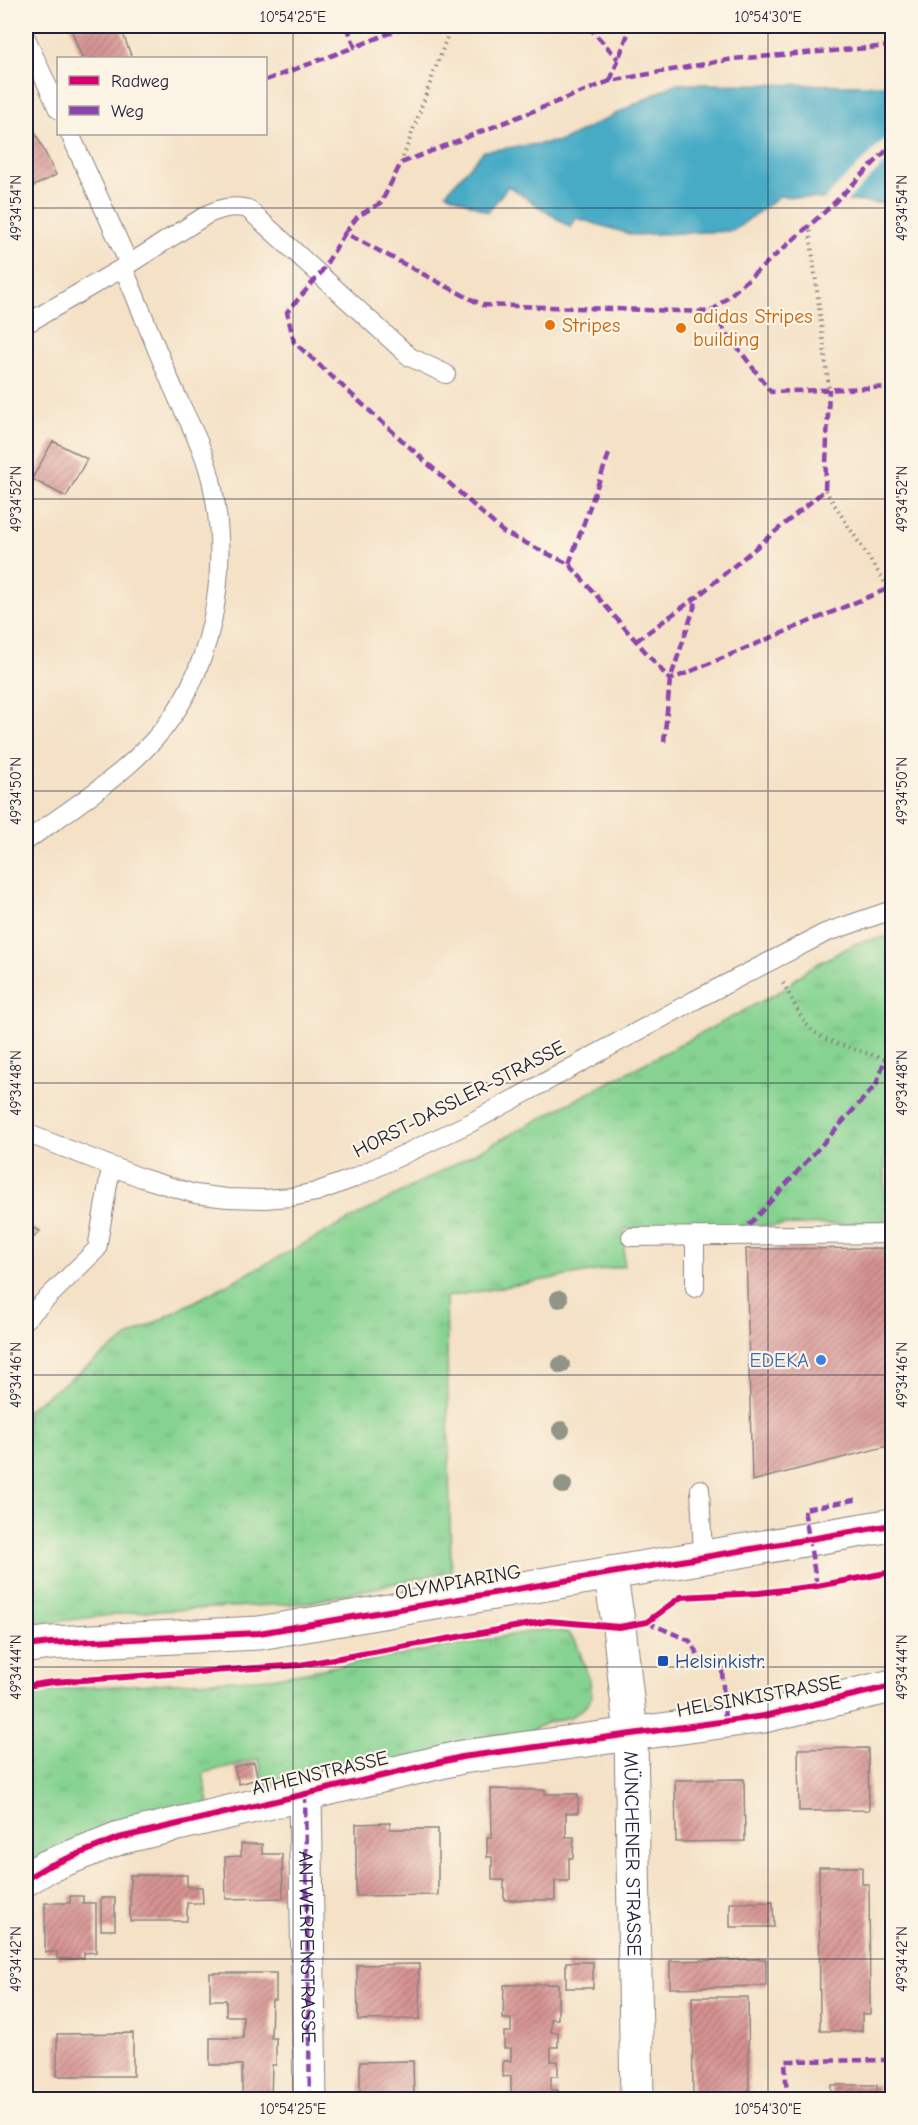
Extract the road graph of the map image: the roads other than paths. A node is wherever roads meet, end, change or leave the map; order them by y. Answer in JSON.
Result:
{"nodes":[{"id":1,"x":26,"y":39,"type":"edge"},
{"id":2,"x":57,"y":107,"type":"edge"},
{"id":3,"x":70,"y":135,"type":"edge"},
{"id":4,"x":126,"y":265,"type":"junction"},
{"id":5,"x":26,"y":324,"type":"edge"},
{"id":6,"x":446,"y":375,"type":"dead end"},
{"id":7,"x":26,"y":842,"type":"edge"},
{"id":8,"x":892,"y":910,"type":"edge"},
{"id":9,"x":26,"y":1133,"type":"edge"},
{"id":10,"x":111,"y":1167,"type":"junction"},
{"id":11,"x":892,"y":1234,"type":"edge"},
{"id":12,"x":695,"y":1236,"type":"junction"},
{"id":13,"x":631,"y":1237,"type":"dead end"},
{"id":14,"x":695,"y":1288,"type":"dead end"},
{"id":15,"x":26,"y":1319,"type":"edge"},
{"id":16,"x":700,"y":1489,"type":"dead end"},
{"id":17,"x":892,"y":1525,"type":"edge"},
{"id":18,"x":702,"y":1557,"type":"junction"},
{"id":19,"x":610,"y":1574,"type":"junction"},
{"id":20,"x":26,"y":1646,"type":"edge"},
{"id":21,"x":892,"y":1686,"type":"edge"},
{"id":22,"x":631,"y":1734,"type":"junction"},
{"id":23,"x":305,"y":1794,"type":"junction"},
{"id":24,"x":26,"y":1880,"type":"edge"},
{"id":25,"x":310,"y":2100,"type":"edge"},
{"id":26,"x":637,"y":2100,"type":"edge"}],
"edges":[{"from":1,"to":2,"type":"lane"},
{"from":3,"to":4,"type":"lane"},
{"from":4,"to":5,"type":"lane"},
{"from":4,"to":6,"type":"lane"},
{"from":4,"to":7,"type":"lane"},
{"from":8,"to":10,"type":"lane","name":"HORST-DASSLER-STRASSE"},
{"from":9,"to":10,"type":"lane","name":"HORST-DASSLER-STRASSE"},
{"from":10,"to":15,"type":"lane"},
{"from":11,"to":12,"type":"lane"},
{"from":12,"to":13,"type":"lane"},
{"from":12,"to":14,"type":"lane"},
{"from":16,"to":18,"type":"lane"},
{"from":17,"to":18,"type":"street","name":"OLYMPIARING"},
{"from":18,"to":19,"type":"street","name":"OLYMPIARING"},
{"from":19,"to":20,"type":"street","name":"OLYMPIARING"},
{"from":19,"to":22,"type":"street","name":"MÜNCHENER STRASSE"},
{"from":21,"to":22,"type":"street","name":"HELSINKISTRASSE"},
{"from":22,"to":23,"type":"street","name":"ATHENSTRASSE"},
{"from":22,"to":26,"type":"street","name":"MÜNCHENER STRASSE"},
{"from":23,"to":24,"type":"street","name":"ATHENSTRASSE"},
{"from":23,"to":25,"type":"street","name":"ANTWERPENSTRASSE"}]}
